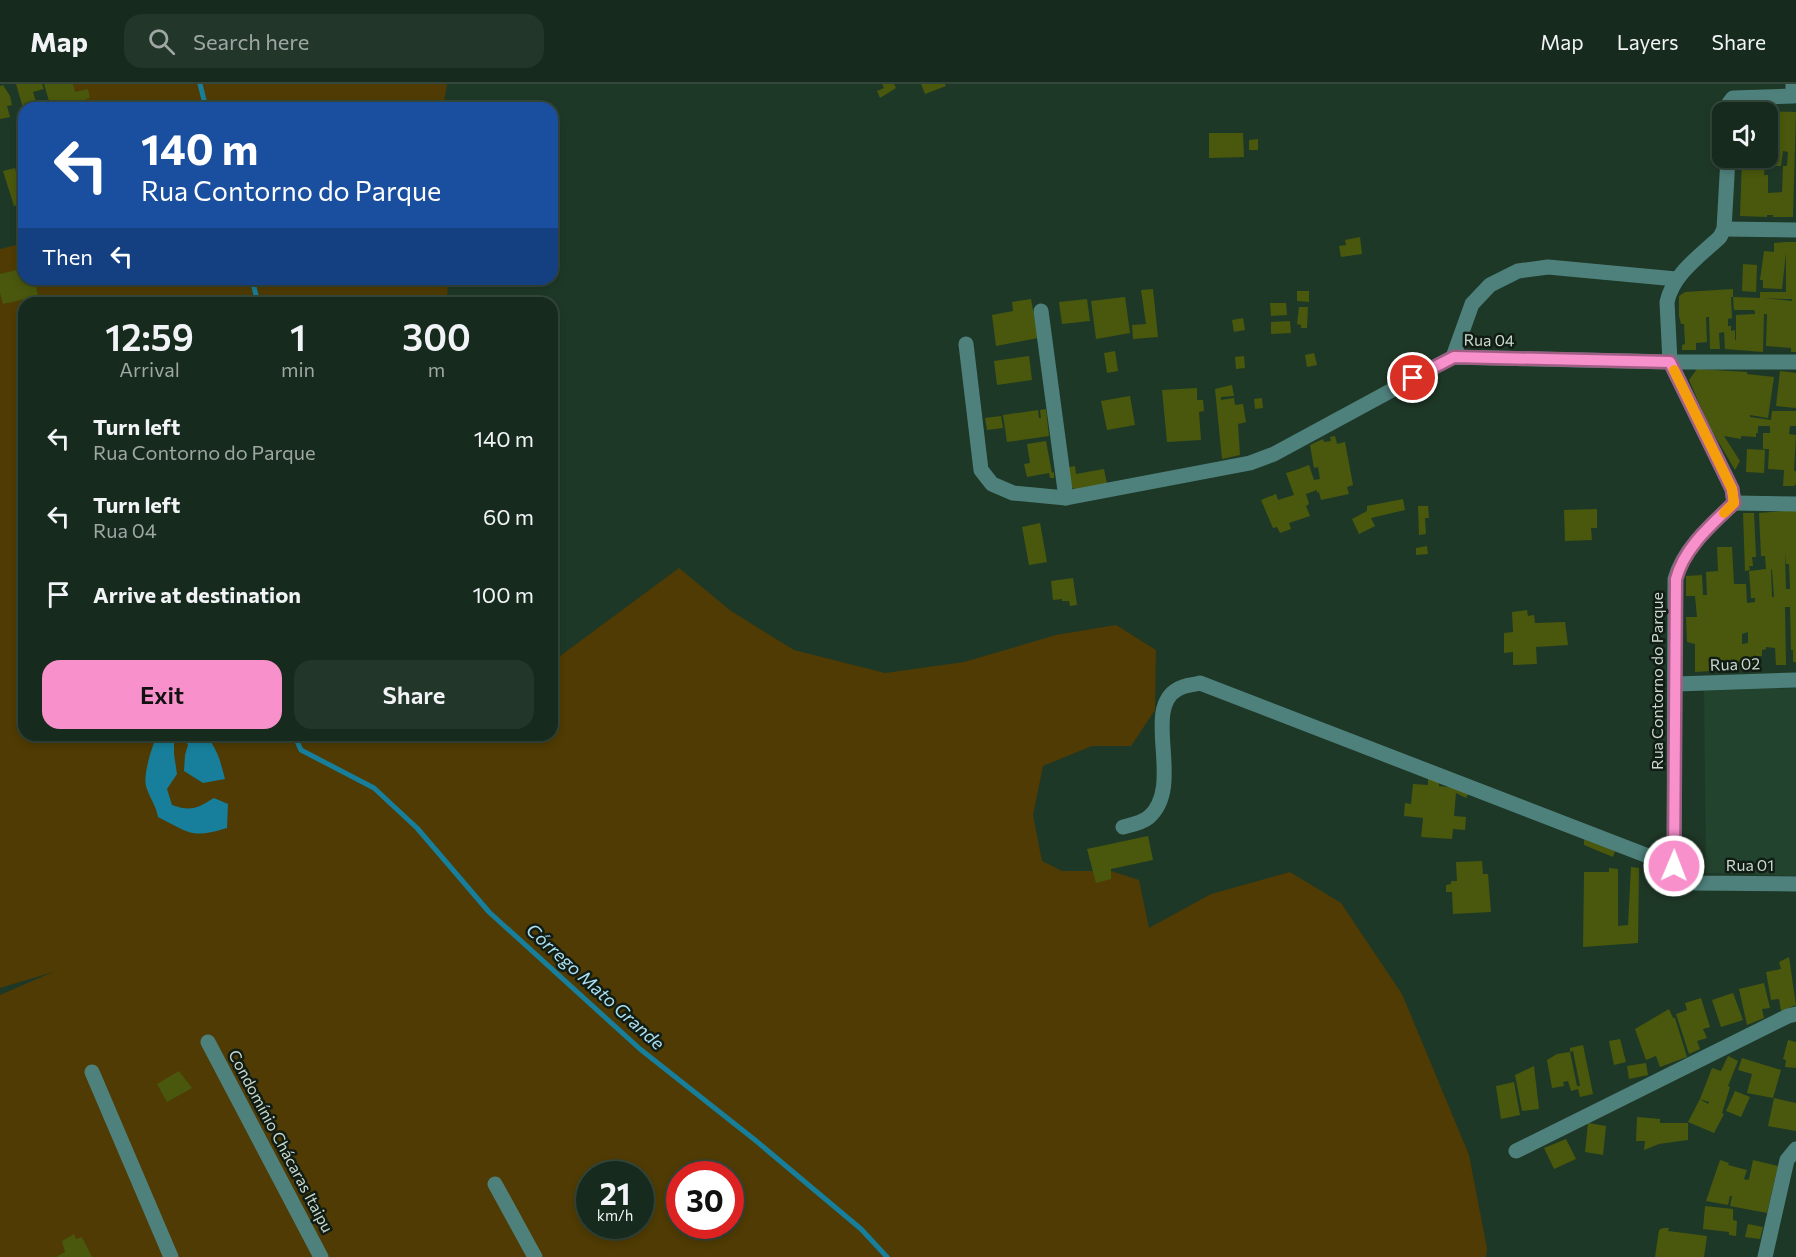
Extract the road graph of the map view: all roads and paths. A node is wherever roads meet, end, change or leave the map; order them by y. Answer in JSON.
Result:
{"nodes":[{"id":1,"x":1794,"y":92,"type":"edge"},
{"id":2,"x":1731,"y":102,"type":"edge"},
{"id":3,"x":1727,"y":168,"type":"edge"},
{"id":4,"x":1724,"y":229,"type":"junction"},
{"id":5,"x":1796,"y":230,"type":"edge"},
{"id":6,"x":1676,"y":279,"type":"junction"},
{"id":7,"x":1041,"y":311,"type":"dead end"},
{"id":8,"x":966,"y":344,"type":"dead end"},
{"id":9,"x":1454,"y":357,"type":"junction"},
{"id":10,"x":1670,"y":362,"type":"junction"},
{"id":11,"x":1796,"y":362,"type":"edge"},
{"id":12,"x":1066,"y":498,"type":"junction"},
{"id":13,"x":1734,"y":503,"type":"junction"},
{"id":14,"x":1796,"y":504,"type":"edge"},
{"id":15,"x":1796,"y":680,"type":"edge"},
{"id":16,"x":1676,"y":684,"type":"junction"},
{"id":17,"x":1123,"y":827,"type":"dead end"},
{"id":18,"x":1674,"y":866,"type":"junction"},
{"id":19,"x":1796,"y":884,"type":"edge"},
{"id":20,"x":1796,"y":1014,"type":"edge"},
{"id":21,"x":208,"y":1042,"type":"dead end"},
{"id":22,"x":92,"y":1072,"type":"dead end"},
{"id":23,"x":1796,"y":1149,"type":"edge"},
{"id":24,"x":1516,"y":1151,"type":"dead end"},
{"id":25,"x":495,"y":1185,"type":"dead end"},
{"id":26,"x":171,"y":1257,"type":"edge"},
{"id":27,"x":321,"y":1257,"type":"edge"},
{"id":28,"x":535,"y":1257,"type":"edge"},
{"id":29,"x":1765,"y":1257,"type":"edge"}],
"edges":[{"from":1,"to":2,"type":"street"},
{"from":3,"to":4,"type":"street"},
{"from":4,"to":5,"type":"street"},
{"from":4,"to":6,"type":"street"},
{"from":6,"to":9,"type":"street"},
{"from":6,"to":10,"type":"street"},
{"from":7,"to":12,"type":"street"},
{"from":8,"to":12,"type":"street","name":"Rua 04"},
{"from":9,"to":10,"type":"street","name":"Rua 04"},
{"from":9,"to":12,"type":"street","name":"Rua 04"},
{"from":10,"to":11,"type":"street","name":"Rua 04"},
{"from":10,"to":13,"type":"street"},
{"from":13,"to":14,"type":"street"},
{"from":13,"to":16,"type":"street","name":"Rua Contorno do Parque"},
{"from":15,"to":16,"type":"street","name":"Rua 02"},
{"from":16,"to":18,"type":"street","name":"Rua Contorno do Parque"},
{"from":17,"to":18,"type":"street","name":"Rua 01"},
{"from":18,"to":19,"type":"street","name":"Rua 01"},
{"from":20,"to":24,"type":"street"},
{"from":21,"to":27,"type":"street","name":"Condomínio Chácaras Itaipu"},
{"from":22,"to":26,"type":"street"},
{"from":23,"to":29,"type":"street"},
{"from":25,"to":28,"type":"street"}]}
